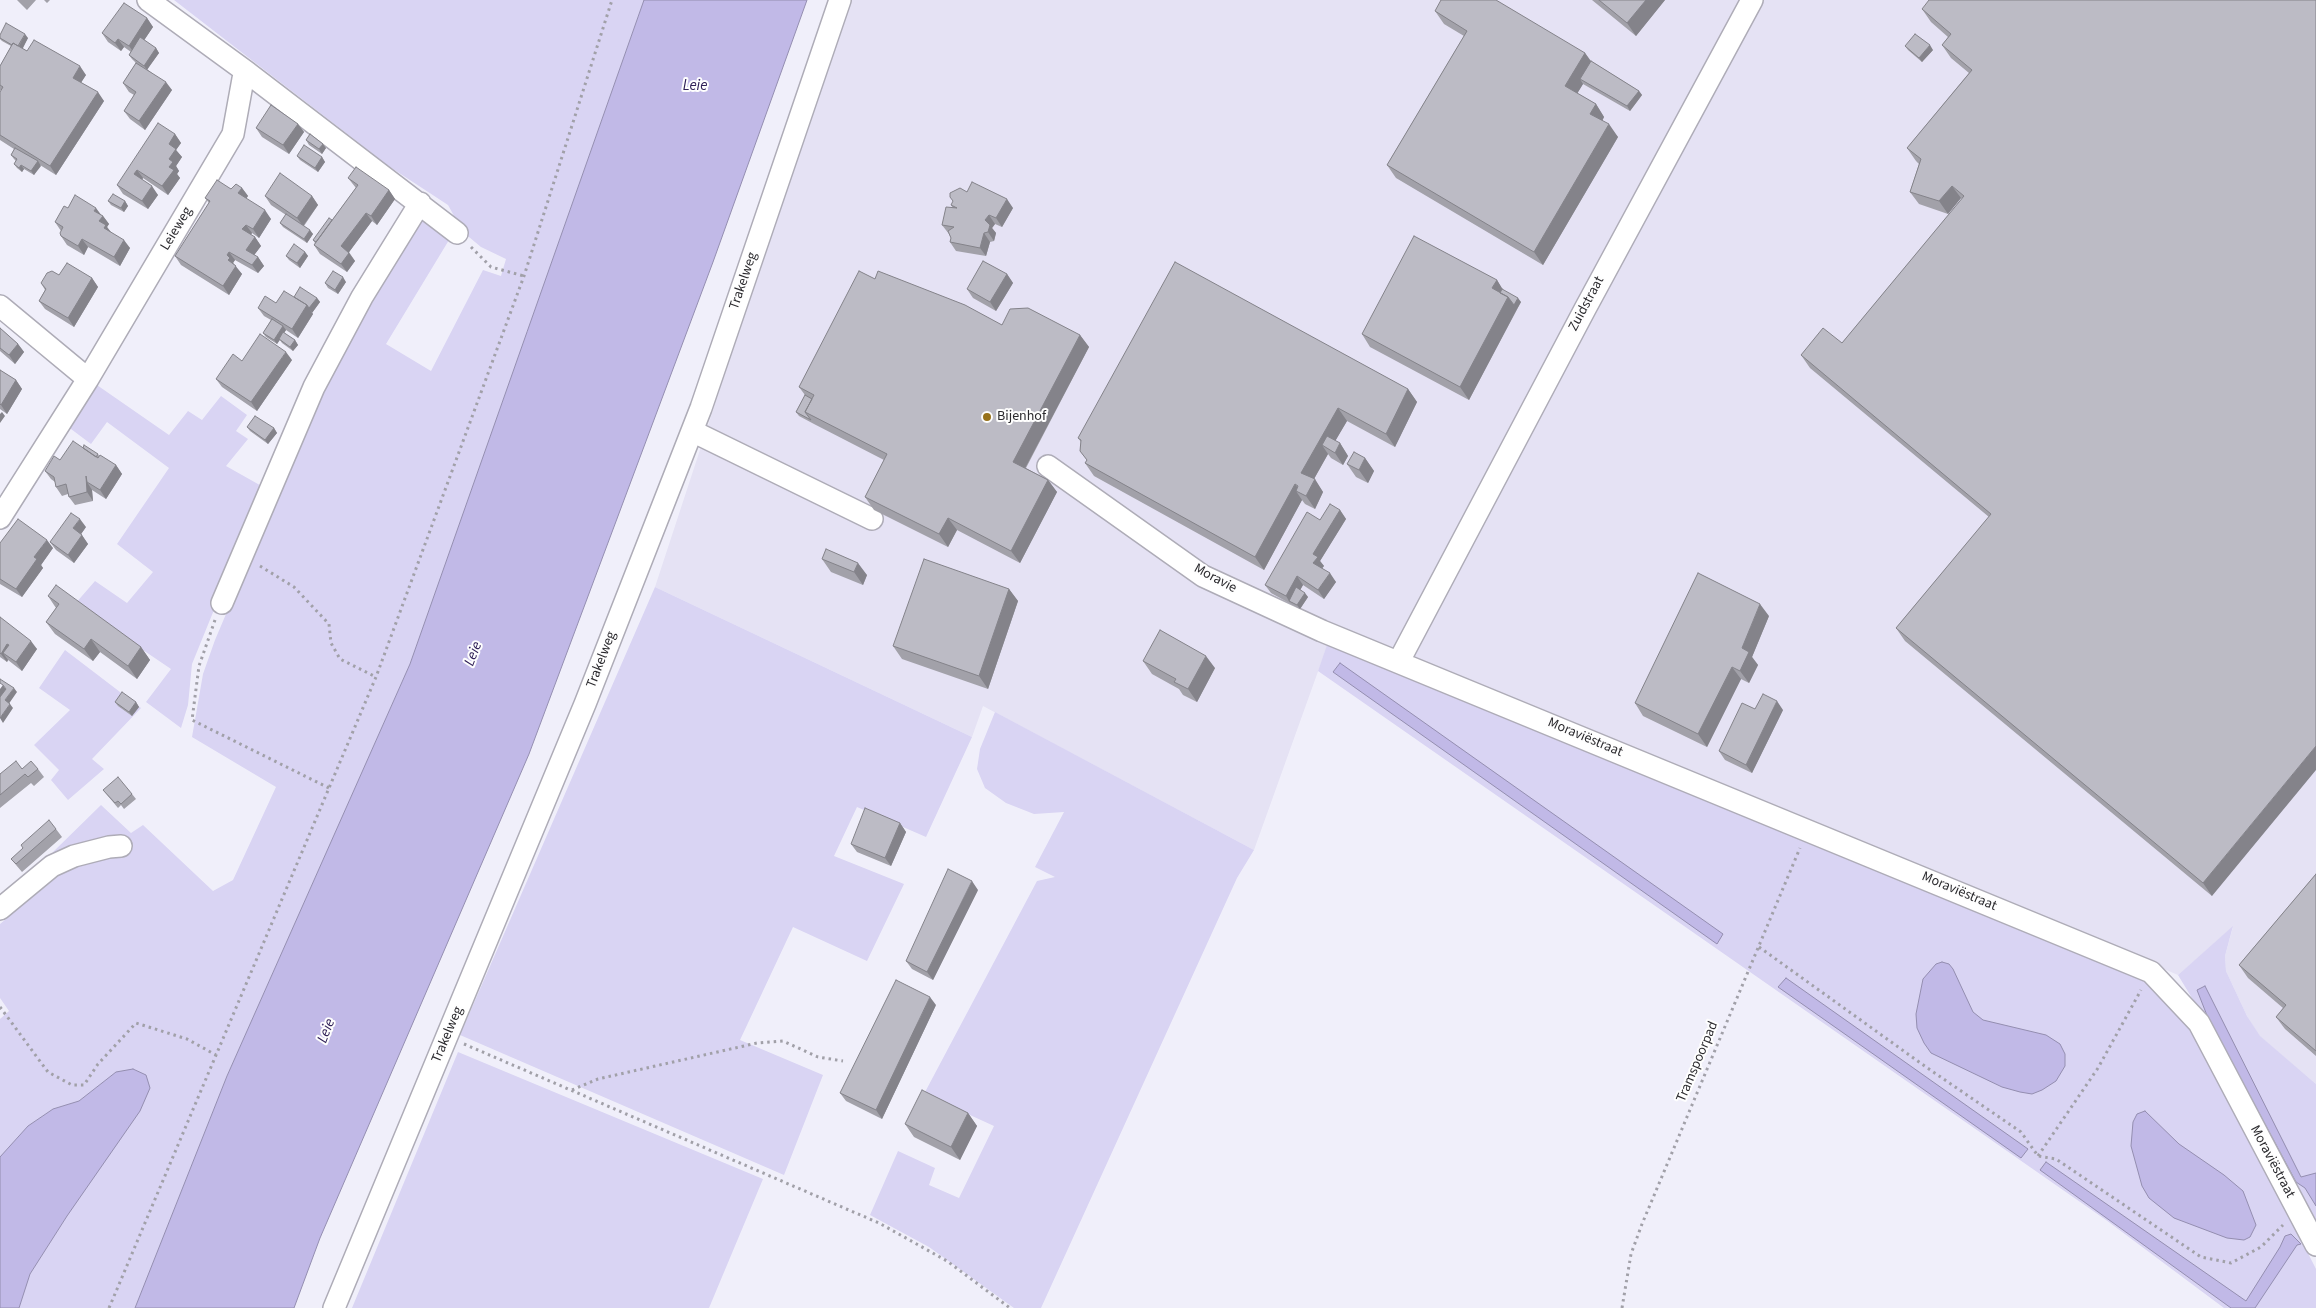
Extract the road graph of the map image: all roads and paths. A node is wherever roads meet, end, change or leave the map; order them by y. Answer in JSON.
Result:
{"nodes":[{"id":1,"x":148,"y":0,"type":"edge"},
{"id":2,"x":612,"y":0,"type":"edge"},
{"id":3,"x":840,"y":0,"type":"edge"},
{"id":4,"x":1752,"y":0,"type":"edge"},
{"id":5,"x":248,"y":73,"type":"junction"},
{"id":6,"x":420,"y":203,"type":"junction"},
{"id":7,"x":457,"y":233,"type":"joint"},
{"id":8,"x":524,"y":276,"type":"junction"},
{"id":9,"x":0,"y":306,"type":"edge"},
{"id":10,"x":88,"y":379,"type":"junction"},
{"id":11,"x":692,"y":431,"type":"junction"},
{"id":12,"x":1048,"y":466,"type":"dead end"},
{"id":13,"x":0,"y":518,"type":"edge"},
{"id":14,"x":872,"y":519,"type":"dead end"},
{"id":15,"x":248,"y":542,"type":"junction"},
{"id":16,"x":222,"y":603,"type":"joint"},
{"id":17,"x":1399,"y":661,"type":"junction"},
{"id":18,"x":376,"y":677,"type":"junction"},
{"id":19,"x":1471,"y":690,"type":"joint"},
{"id":20,"x":329,"y":788,"type":"junction"},
{"id":21,"x":1808,"y":829,"type":"junction"},
{"id":22,"x":121,"y":846,"type":"dead end"},
{"id":23,"x":0,"y":909,"type":"edge"},
{"id":24,"x":1759,"y":947,"type":"junction"},
{"id":25,"x":2150,"y":972,"type":"junction"},
{"id":26,"x":0,"y":1007,"type":"edge"},
{"id":27,"x":448,"y":1036,"type":"junction"},
{"id":28,"x":216,"y":1055,"type":"junction"},
{"id":29,"x":843,"y":1061,"type":"dead end"},
{"id":30,"x":572,"y":1090,"type":"junction"},
{"id":31,"x":2038,"y":1156,"type":"junction"},
{"id":32,"x":2298,"y":1210,"type":"junction"},
{"id":33,"x":2316,"y":1245,"type":"edge"},
{"id":34,"x":109,"y":1308,"type":"edge"},
{"id":35,"x":334,"y":1308,"type":"edge"},
{"id":36,"x":1010,"y":1308,"type":"edge"},
{"id":37,"x":1622,"y":1308,"type":"edge"}],
"edges":[{"from":1,"to":5,"type":"street"},
{"from":2,"to":8,"type":"path"},
{"from":3,"to":11,"type":"street","name":"Trakelweg"},
{"from":4,"to":17,"type":"street","name":"Zuidstraat"},
{"from":5,"to":6,"type":"street"},
{"from":5,"to":10,"type":"street","name":"Leieweg"},
{"from":6,"to":7,"type":"street"},
{"from":6,"to":15,"type":"street"},
{"from":7,"to":8,"type":"path"},
{"from":8,"to":18,"type":"path"},
{"from":9,"to":10,"type":"street"},
{"from":10,"to":13,"type":"street","name":"Leieweg"},
{"from":11,"to":14,"type":"street"},
{"from":11,"to":27,"type":"street","name":"Trakelweg"},
{"from":12,"to":17,"type":"street","name":"Moravie"},
{"from":15,"to":16,"type":"street"},
{"from":15,"to":18,"type":"path"},
{"from":16,"to":20,"type":"path"},
{"from":17,"to":19,"type":"street","name":"Moravie"},
{"from":18,"to":20,"type":"path"},
{"from":19,"to":21,"type":"street","name":"Moraviëstraat"},
{"from":20,"to":28,"type":"path"},
{"from":21,"to":24,"type":"path","name":"Tramspoorpad"},
{"from":21,"to":25,"type":"street","name":"Moraviëstraat"},
{"from":22,"to":23,"type":"street"},
{"from":24,"to":31,"type":"path"},
{"from":24,"to":37,"type":"path","name":"Tramspoorpad"},
{"from":25,"to":31,"type":"path"},
{"from":25,"to":32,"type":"street","name":"Moraviëstraat"},
{"from":26,"to":28,"type":"path"},
{"from":27,"to":30,"type":"path"},
{"from":27,"to":35,"type":"street","name":"Trakelweg"},
{"from":28,"to":34,"type":"path"},
{"from":29,"to":30,"type":"path"},
{"from":30,"to":36,"type":"path"},
{"from":31,"to":32,"type":"path"},
{"from":32,"to":33,"type":"street","name":"Moraviëstraat"}]}
